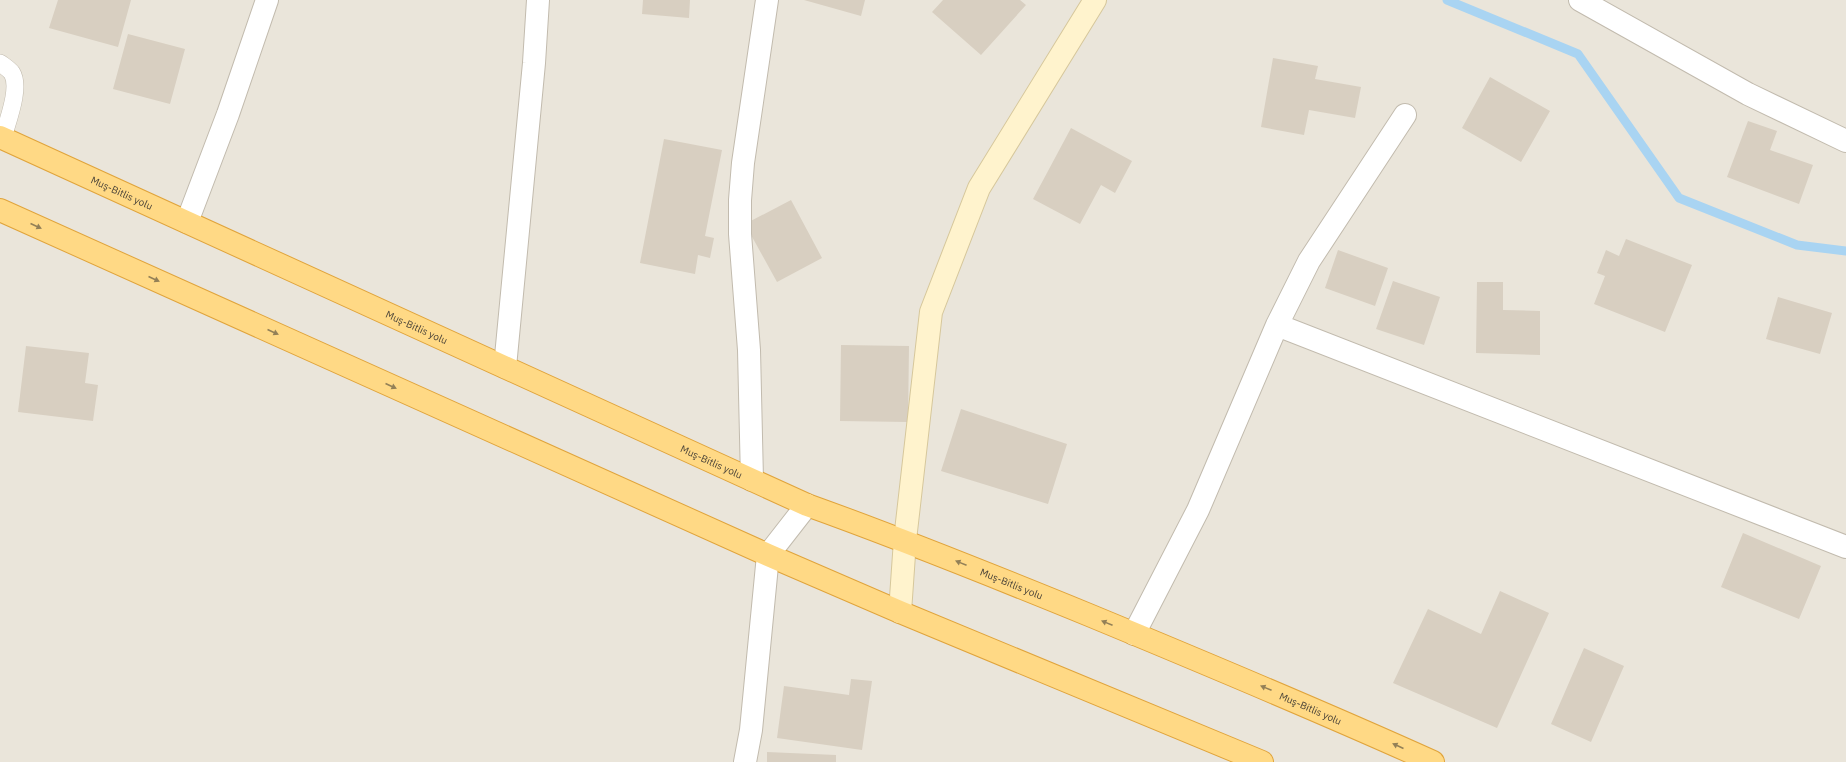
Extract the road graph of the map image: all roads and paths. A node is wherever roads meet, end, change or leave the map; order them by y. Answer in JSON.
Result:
{"nodes":[{"id":1,"x":267,"y":0,"type":"edge"},
{"id":2,"x":538,"y":0,"type":"edge"},
{"id":3,"x":767,"y":0,"type":"edge"},
{"id":4,"x":1095,"y":0,"type":"edge"},
{"id":5,"x":1580,"y":0,"type":"edge"},
{"id":6,"x":0,"y":63,"type":"edge"},
{"id":7,"x":1405,"y":115,"type":"dead end"},
{"id":8,"x":2,"y":138,"type":"edge"},
{"id":9,"x":1846,"y":141,"type":"edge"},
{"id":10,"x":0,"y":210,"type":"edge"},
{"id":11,"x":187,"y":222,"type":"junction"},
{"id":12,"x":1277,"y":325,"type":"junction"},
{"id":13,"x":505,"y":367,"type":"junction"},
{"id":14,"x":752,"y":480,"type":"junction"},
{"id":15,"x":807,"y":505,"type":"junction"},
{"id":16,"x":906,"y":540,"type":"junction"},
{"id":17,"x":1846,"y":547,"type":"edge"},
{"id":18,"x":768,"y":555,"type":"junction"},
{"id":19,"x":900,"y":612,"type":"junction"},
{"id":20,"x":1134,"y":634,"type":"junction"},
{"id":21,"x":745,"y":762,"type":"edge"},
{"id":22,"x":1262,"y":762,"type":"edge"},
{"id":23,"x":1433,"y":762,"type":"edge"}],
"edges":[{"from":1,"to":11,"type":"street"},
{"from":2,"to":13,"type":"street"},
{"from":3,"to":14,"type":"street"},
{"from":4,"to":16,"type":"main road"},
{"from":5,"to":9,"type":"street"},
{"from":6,"to":8,"type":"lane"},
{"from":7,"to":12,"type":"street"},
{"from":8,"to":11,"type":"highway","name":"Muş-Bitlis yolu"},
{"from":10,"to":18,"type":"highway","one_way":true},
{"from":11,"to":13,"type":"highway","name":"Muş-Bitlis yolu"},
{"from":12,"to":17,"type":"street"},
{"from":12,"to":20,"type":"street"},
{"from":13,"to":14,"type":"highway","name":"Muş-Bitlis yolu"},
{"from":14,"to":15,"type":"highway","name":"Muş-Bitlis yolu"},
{"from":15,"to":16,"type":"highway","name":"Muş-Bitlis yolu"},
{"from":15,"to":18,"type":"street"},
{"from":16,"to":19,"type":"main road"},
{"from":20,"to":16,"type":"highway","name":"Muş-Bitlis yolu","one_way":true},
{"from":18,"to":19,"type":"highway"},
{"from":18,"to":21,"type":"street"},
{"from":19,"to":22,"type":"highway"},
{"from":23,"to":20,"type":"highway","name":"Muş-Bitlis yolu","one_way":true}]}
